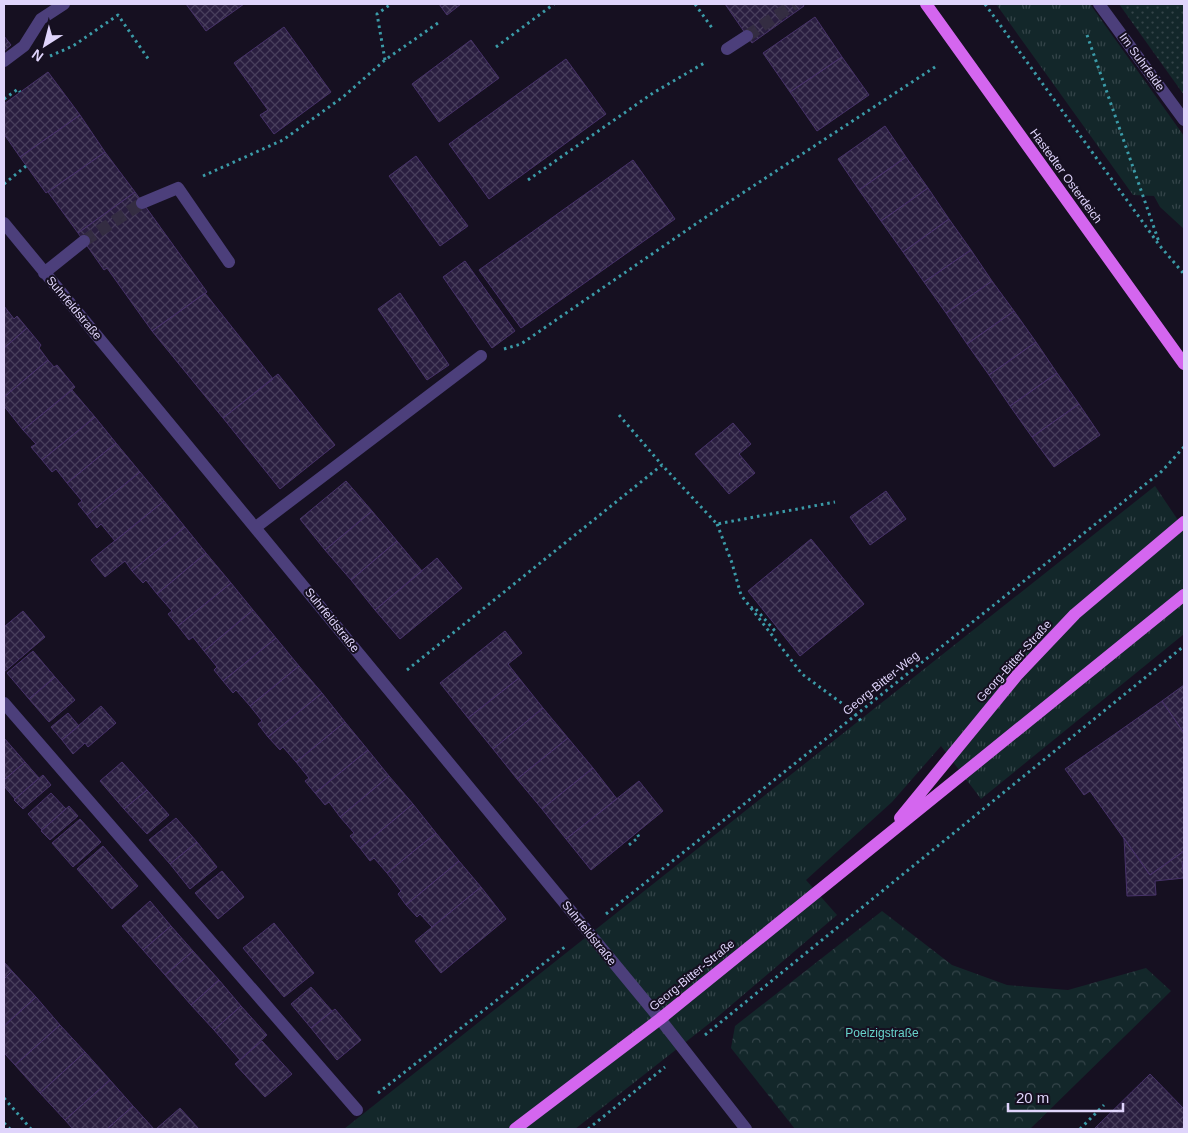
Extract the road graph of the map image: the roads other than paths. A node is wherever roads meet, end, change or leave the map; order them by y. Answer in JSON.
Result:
{"nodes":[{"id":1,"x":64,"y":4,"type":"edge"},
{"id":2,"x":926,"y":4,"type":"edge"},
{"id":3,"x":1099,"y":4,"type":"edge"},
{"id":4,"x":747,"y":36,"type":"tunnel mouth"},
{"id":5,"x":728,"y":49,"type":"road end"},
{"id":6,"x":4,"y":61,"type":"edge"},
{"id":7,"x":1184,"y":120,"type":"edge"},
{"id":8,"x":142,"y":202,"type":"tunnel mouth"},
{"id":9,"x":4,"y":222,"type":"edge"},
{"id":10,"x":84,"y":241,"type":"tunnel mouth"},
{"id":11,"x":229,"y":262,"type":"dead end"},
{"id":12,"x":44,"y":274,"type":"junction"},
{"id":13,"x":481,"y":356,"type":"road end"},
{"id":14,"x":1184,"y":364,"type":"edge"},
{"id":15,"x":1184,"y":522,"type":"edge"},
{"id":16,"x":256,"y":527,"type":"junction"},
{"id":17,"x":1184,"y":595,"type":"edge"},
{"id":18,"x":4,"y":703,"type":"edge"},
{"id":19,"x":884,"y":838,"type":"junction"},
{"id":20,"x":660,"y":1019,"type":"junction"},
{"id":21,"x":357,"y":1110,"type":"road end"},
{"id":22,"x":515,"y":1129,"type":"edge"},
{"id":23,"x":746,"y":1129,"type":"edge"}],
"edges":[{"from":1,"to":6,"type":"street"},
{"from":2,"to":14,"type":"main road","name":"Hastedter Osterdeich"},
{"from":3,"to":7,"type":"street","name":"Im Suhrfelde"},
{"from":4,"to":5,"type":"street"},
{"from":8,"to":11,"type":"street"},
{"from":9,"to":12,"type":"street","name":"Suhrfeldstraße"},
{"from":10,"to":12,"type":"street"},
{"from":12,"to":16,"type":"street","name":"Suhrfeldstraße"},
{"from":13,"to":16,"type":"street"},
{"from":15,"to":19,"type":"main road","name":"Georg-Bitter-Straße"},
{"from":16,"to":20,"type":"street","name":"Suhrfeldstraße"},
{"from":17,"to":19,"type":"main road","name":"Georg-Bitter-Straße"},
{"from":18,"to":21,"type":"street"},
{"from":19,"to":20,"type":"main road","name":"Georg-Bitter-Straße"},
{"from":20,"to":22,"type":"main road","name":"Georg-Bitter-Straße"},
{"from":20,"to":23,"type":"street"}]}
